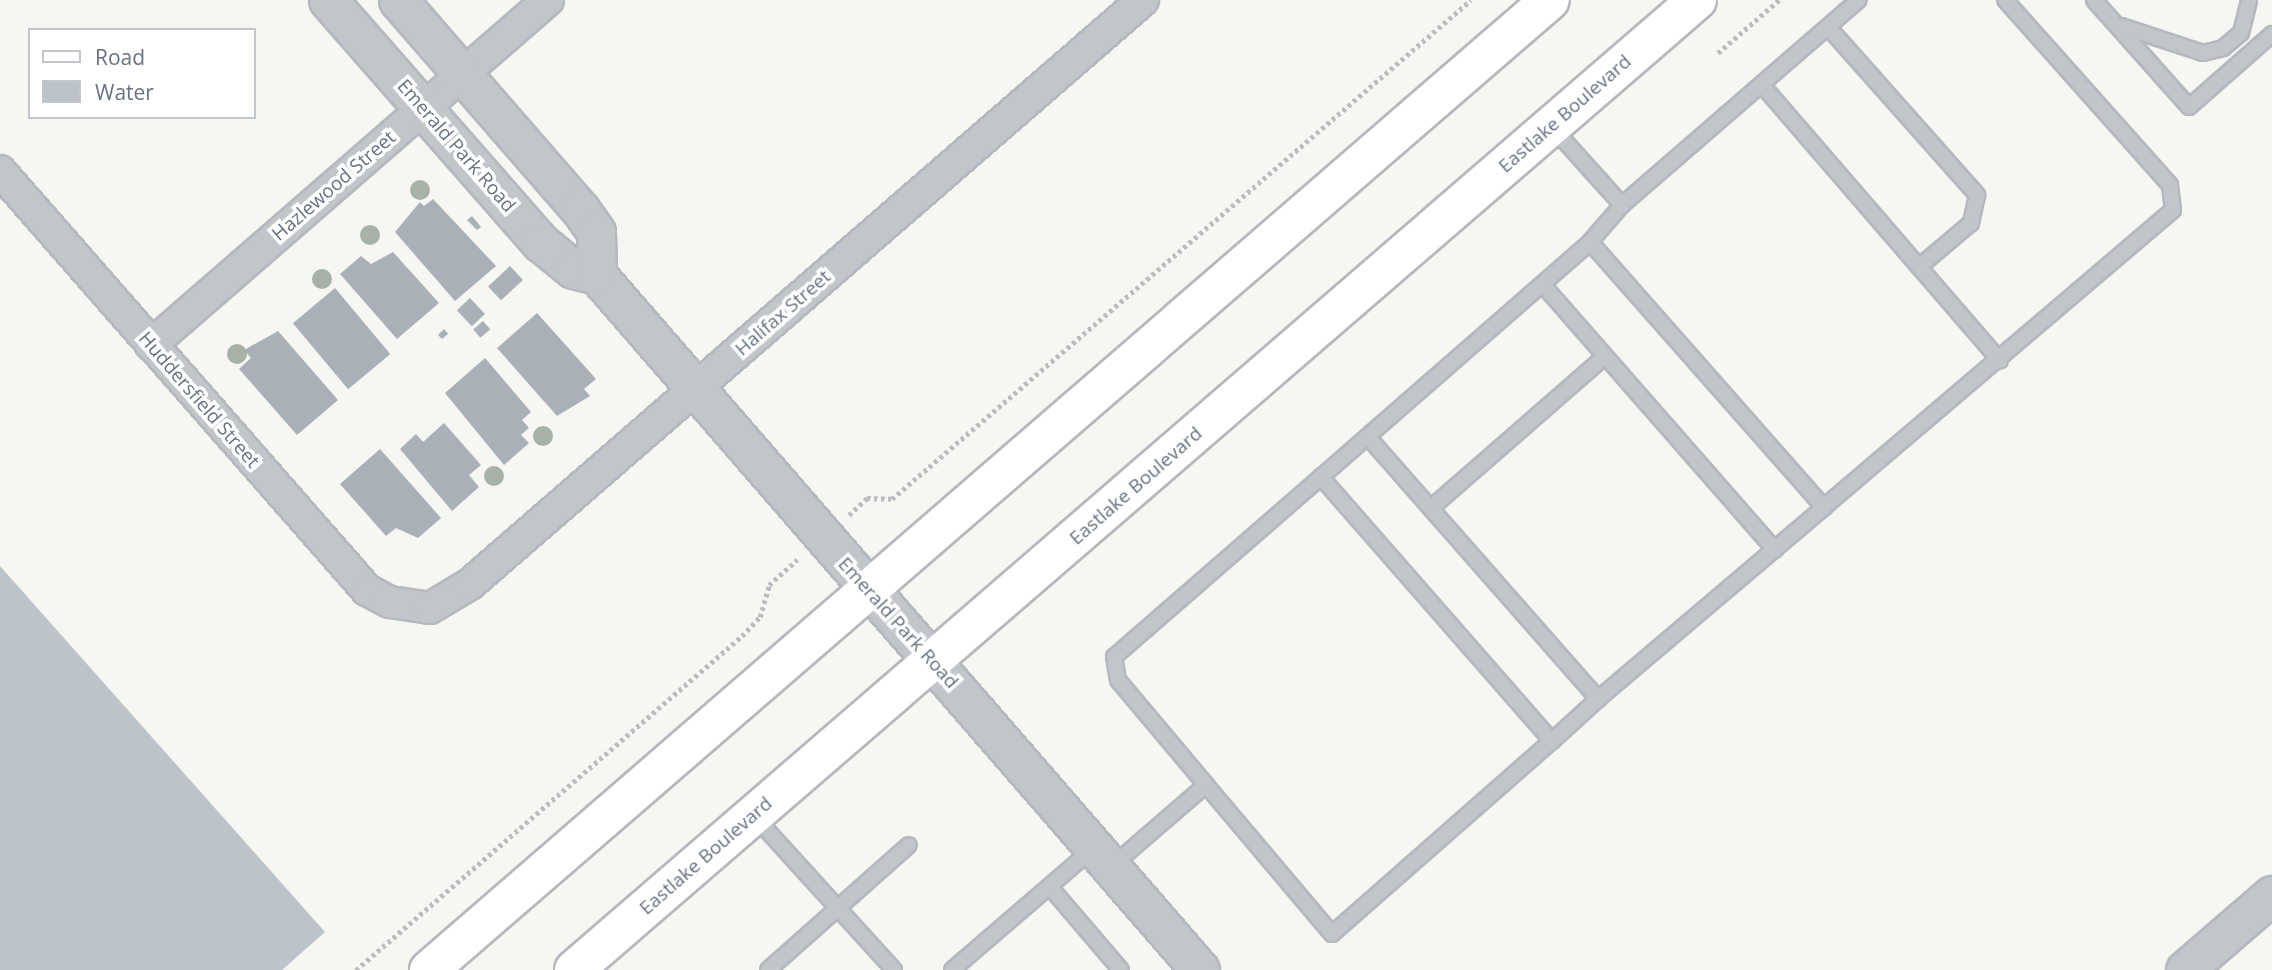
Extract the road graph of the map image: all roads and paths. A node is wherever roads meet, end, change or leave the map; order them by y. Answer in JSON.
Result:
{"nodes":[{"id":1,"x":328,"y":0,"type":"edge"},
{"id":2,"x":398,"y":0,"type":"edge"},
{"id":3,"x":548,"y":0,"type":"edge"},
{"id":4,"x":1143,"y":0,"type":"edge"},
{"id":5,"x":1471,"y":0,"type":"edge"},
{"id":6,"x":1550,"y":0,"type":"edge"},
{"id":7,"x":1697,"y":0,"type":"edge"},
{"id":8,"x":1779,"y":0,"type":"edge"},
{"id":9,"x":1859,"y":0,"type":"edge"},
{"id":10,"x":2005,"y":0,"type":"edge"},
{"id":11,"x":2094,"y":0,"type":"edge"},
{"id":12,"x":2249,"y":0,"type":"edge"},
{"id":13,"x":2116,"y":24,"type":"junction"},
{"id":14,"x":1828,"y":27,"type":"junction"},
{"id":15,"x":2272,"y":34,"type":"edge"},
{"id":16,"x":1718,"y":53,"type":"dead end"},
{"id":17,"x":463,"y":74,"type":"junction"},
{"id":18,"x":1762,"y":85,"type":"junction"},
{"id":19,"x":423,"y":109,"type":"junction"},
{"id":20,"x":1551,"y":126,"type":"junction"},
{"id":21,"x":0,"y":171,"type":"edge"},
{"id":22,"x":1622,"y":205,"type":"junction"},
{"id":23,"x":1590,"y":242,"type":"junction"},
{"id":24,"x":1919,"y":267,"type":"junction"},
{"id":25,"x":597,"y":275,"type":"junction"},
{"id":26,"x":1544,"y":285,"type":"junction"},
{"id":27,"x":152,"y":345,"type":"junction"},
{"id":28,"x":1604,"y":357,"type":"junction"},
{"id":29,"x":2000,"y":361,"type":"junction"},
{"id":30,"x":694,"y":391,"type":"junction"},
{"id":31,"x":1368,"y":436,"type":"junction"},
{"id":32,"x":1321,"y":477,"type":"junction"},
{"id":33,"x":861,"y":504,"type":"dead end"},
{"id":34,"x":1824,"y":507,"type":"junction"},
{"id":35,"x":1431,"y":508,"type":"junction"},
{"id":36,"x":1774,"y":550,"type":"junction"},
{"id":37,"x":789,"y":567,"type":"dead end"},
{"id":38,"x":868,"y":585,"type":"junction"},
{"id":39,"x":414,"y":608,"type":"joint"},
{"id":40,"x":936,"y":659,"type":"junction"},
{"id":41,"x":1598,"y":699,"type":"junction"},
{"id":42,"x":1552,"y":741,"type":"junction"},
{"id":43,"x":1206,"y":785,"type":"junction"},
{"id":44,"x":753,"y":815,"type":"junction"},
{"id":45,"x":909,"y":845,"type":"dead end"},
{"id":46,"x":1102,"y":858,"type":"junction"},
{"id":47,"x":1050,"y":887,"type":"junction"},
{"id":48,"x":2272,"y":895,"type":"edge"},
{"id":49,"x":839,"y":909,"type":"junction"},
{"id":50,"x":957,"y":968,"type":"edge"},
{"id":51,"x":356,"y":970,"type":"edge"},
{"id":52,"x":429,"y":970,"type":"edge"},
{"id":53,"x":574,"y":970,"type":"edge"},
{"id":54,"x":768,"y":970,"type":"edge"},
{"id":55,"x":894,"y":970,"type":"edge"},
{"id":56,"x":1121,"y":970,"type":"edge"},
{"id":57,"x":1200,"y":970,"type":"edge"},
{"id":58,"x":2185,"y":970,"type":"edge"}],
"edges":[{"from":1,"to":19,"type":"street","name":"Emerald Park Road"},
{"from":2,"to":17,"type":"street"},
{"from":3,"to":17,"type":"street","name":"Hazlewood Street"},
{"from":4,"to":30,"type":"street","name":"Halifax Street"},
{"from":5,"to":33,"type":"path"},
{"from":6,"to":38,"type":"main road"},
{"from":7,"to":20,"type":"main road","name":"Eastlake Boulevard"},
{"from":8,"to":16,"type":"path"},
{"from":9,"to":14,"type":"lane"},
{"from":10,"to":29,"type":"lane"},
{"from":11,"to":13,"type":"lane"},
{"from":12,"to":13,"type":"lane"},
{"from":13,"to":15,"type":"lane"},
{"from":14,"to":18,"type":"lane"},
{"from":14,"to":24,"type":"lane"},
{"from":17,"to":19,"type":"street","name":"Hazlewood Street"},
{"from":17,"to":25,"type":"street"},
{"from":18,"to":22,"type":"lane"},
{"from":18,"to":24,"type":"lane"},
{"from":19,"to":25,"type":"street","name":"Emerald Park Road"},
{"from":19,"to":27,"type":"street","name":"Hazlewood Street"},
{"from":20,"to":22,"type":"lane"},
{"from":20,"to":40,"type":"main road","name":"Eastlake Boulevard"},
{"from":21,"to":27,"type":"street","name":"Huddersfield Street"},
{"from":22,"to":23,"type":"lane"},
{"from":23,"to":26,"type":"lane"},
{"from":23,"to":34,"type":"lane"},
{"from":24,"to":29,"type":"lane"},
{"from":25,"to":30,"type":"street","name":"Emerald Park Road"},
{"from":26,"to":28,"type":"lane"},
{"from":26,"to":31,"type":"lane"},
{"from":27,"to":39,"type":"street","name":"Huddersfield Street"},
{"from":28,"to":35,"type":"lane"},
{"from":28,"to":36,"type":"lane"},
{"from":29,"to":34,"type":"lane"},
{"from":30,"to":38,"type":"street","name":"Emerald Park Road"},
{"from":30,"to":39,"type":"street","name":"Halifax Street"},
{"from":31,"to":32,"type":"lane"},
{"from":31,"to":35,"type":"lane"},
{"from":32,"to":42,"type":"lane"},
{"from":32,"to":43,"type":"lane"},
{"from":34,"to":36,"type":"lane"},
{"from":35,"to":41,"type":"lane"},
{"from":36,"to":41,"type":"lane"},
{"from":37,"to":51,"type":"path"},
{"from":38,"to":40,"type":"street","name":"Emerald Park Road"},
{"from":38,"to":52,"type":"main road"},
{"from":40,"to":44,"type":"main road","name":"Eastlake Boulevard"},
{"from":40,"to":46,"type":"street","name":"Emerald Park Road"},
{"from":41,"to":42,"type":"lane"},
{"from":42,"to":43,"type":"lane"},
{"from":43,"to":46,"type":"lane"},
{"from":44,"to":49,"type":"lane"},
{"from":44,"to":53,"type":"main road","name":"Eastlake Boulevard"},
{"from":45,"to":49,"type":"lane"},
{"from":46,"to":47,"type":"lane"},
{"from":46,"to":57,"type":"street","name":"Emerald Park Road"},
{"from":47,"to":50,"type":"lane"},
{"from":47,"to":56,"type":"lane"},
{"from":48,"to":58,"type":"street"},
{"from":49,"to":54,"type":"lane"},
{"from":49,"to":55,"type":"lane"}]}
